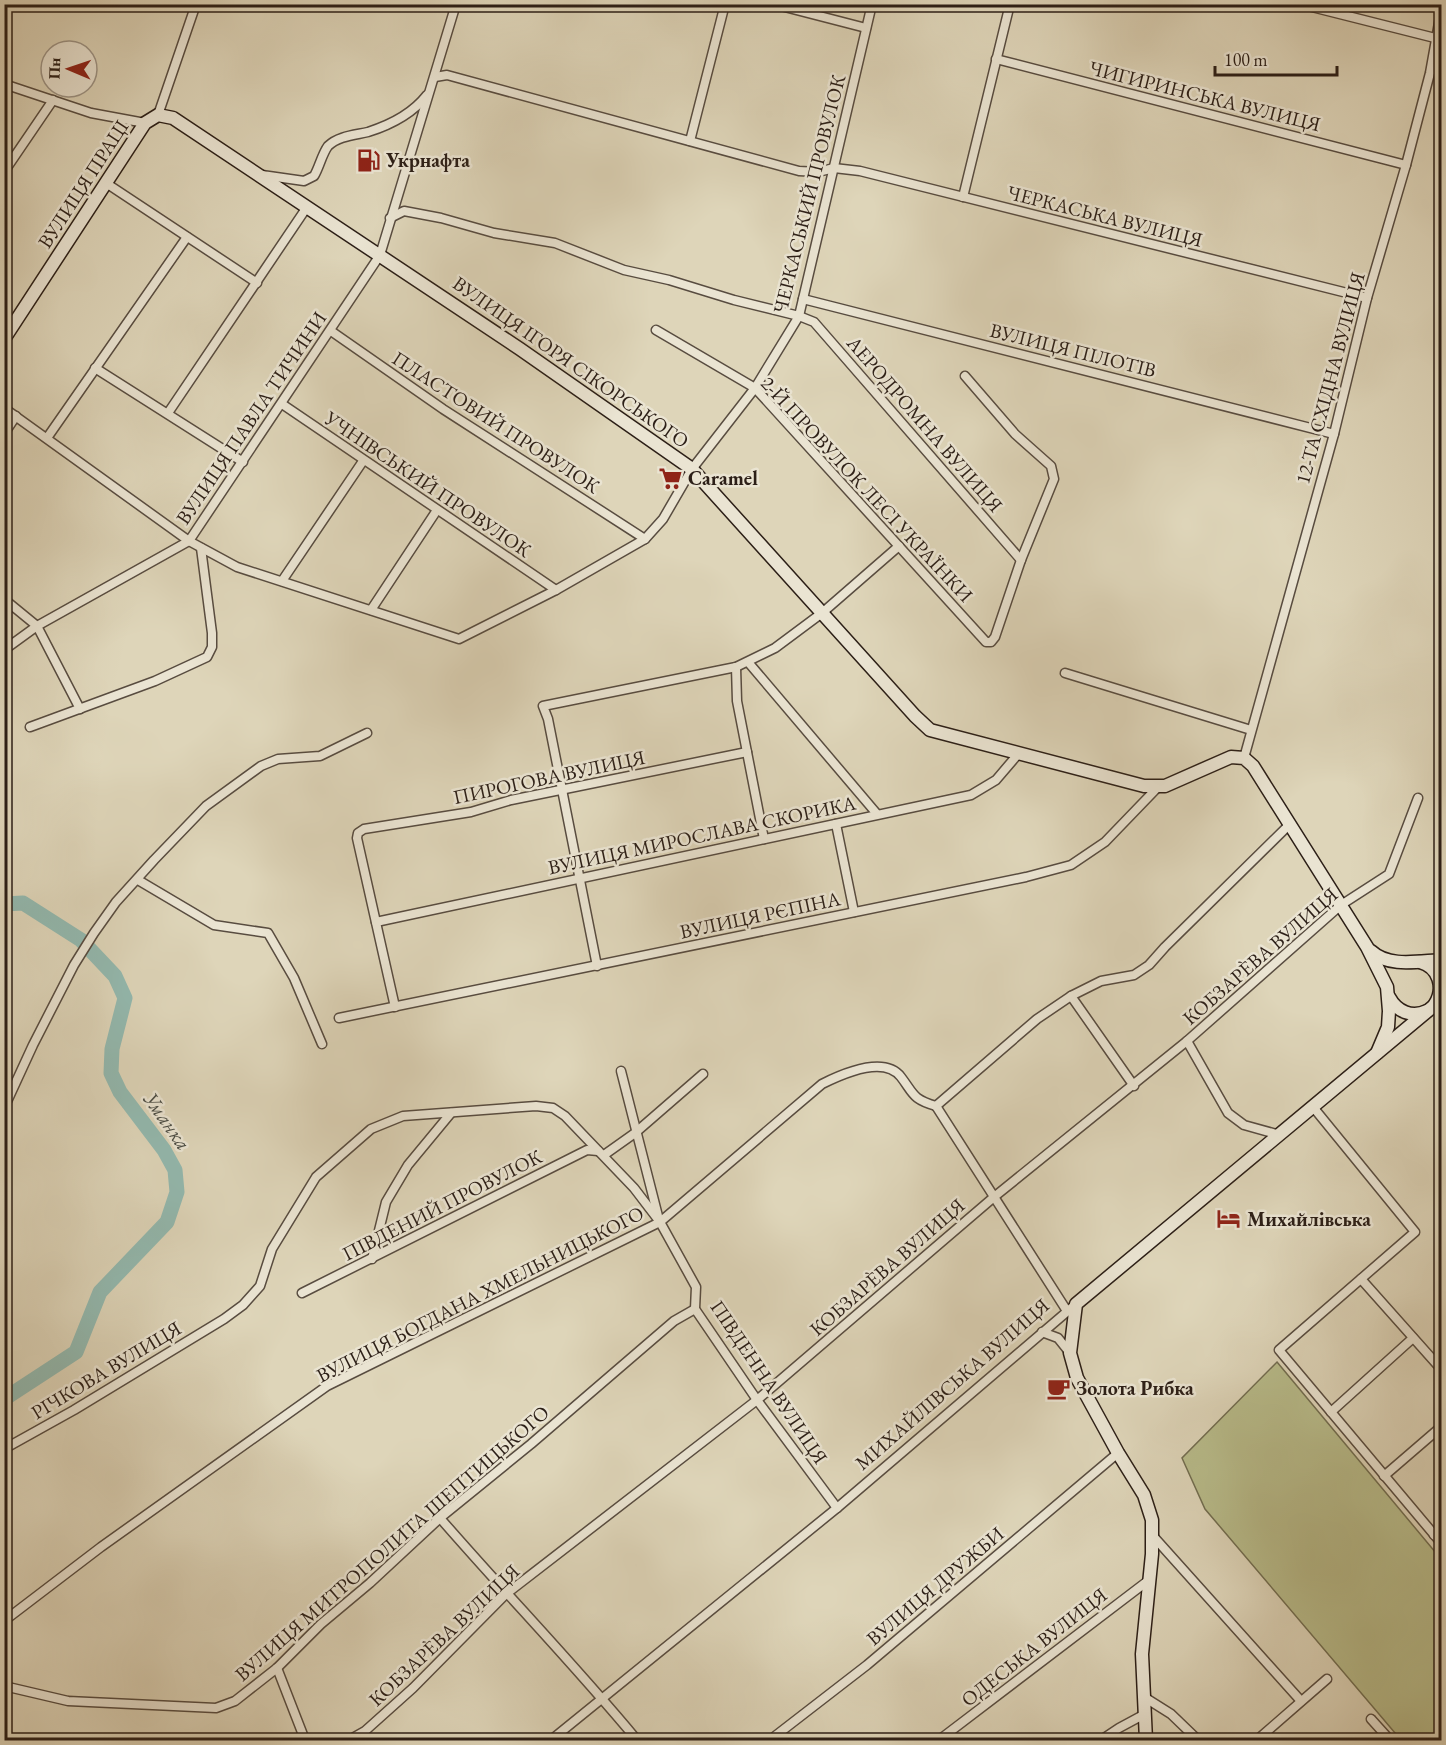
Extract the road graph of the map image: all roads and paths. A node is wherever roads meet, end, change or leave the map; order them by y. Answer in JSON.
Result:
{"nodes":[{"id":1,"x":196,"y":4,"type":"edge"},
{"id":2,"x":456,"y":4,"type":"edge"},
{"id":3,"x":725,"y":4,"type":"edge"},
{"id":4,"x":773,"y":4,"type":"edge"},
{"id":5,"x":872,"y":4,"type":"edge"},
{"id":6,"x":1010,"y":4,"type":"edge"},
{"id":7,"x":1300,"y":4,"type":"edge"},
{"id":8,"x":1442,"y":6,"type":"edge"},
{"id":9,"x":866,"y":28,"type":"junction"},
{"id":10,"x":1435,"y":38,"type":"junction"},
{"id":11,"x":996,"y":59,"type":"junction"},
{"id":12,"x":435,"y":77,"type":"junction"},
{"id":13,"x":4,"y":84,"type":"edge"},
{"id":14,"x":430,"y":91,"type":"junction"},
{"id":15,"x":53,"y":100,"type":"junction"},
{"id":16,"x":158,"y":115,"type":"junction"},
{"id":17,"x":145,"y":123,"type":"junction"},
{"id":18,"x":690,"y":141,"type":"junction"},
{"id":19,"x":1406,"y":165,"type":"junction"},
{"id":20,"x":834,"y":168,"type":"junction"},
{"id":21,"x":4,"y":172,"type":"edge"},
{"id":22,"x":259,"y":175,"type":"junction"},
{"id":23,"x":106,"y":183,"type":"junction"},
{"id":24,"x":963,"y":197,"type":"junction"},
{"id":25,"x":307,"y":207,"type":"junction"},
{"id":26,"x":390,"y":218,"type":"junction"},
{"id":27,"x":186,"y":237,"type":"junction"},
{"id":28,"x":380,"y":255,"type":"junction"},
{"id":29,"x":257,"y":283,"type":"junction"},
{"id":30,"x":1367,"y":298,"type":"junction"},
{"id":31,"x":803,"y":299,"type":"junction"},
{"id":32,"x":799,"y":316,"type":"junction"},
{"id":33,"x":656,"y":330,"type":"dead end"},
{"id":34,"x":330,"y":331,"type":"junction"},
{"id":35,"x":4,"y":339,"type":"edge"},
{"id":36,"x":95,"y":368,"type":"junction"},
{"id":37,"x":965,"y":376,"type":"dead end"},
{"id":38,"x":755,"y":388,"type":"junction"},
{"id":39,"x":282,"y":404,"type":"junction"},
{"id":40,"x":4,"y":408,"type":"edge"},
{"id":41,"x":168,"y":413,"type":"junction"},
{"id":42,"x":16,"y":416,"type":"junction"},
{"id":43,"x":4,"y":434,"type":"edge"},
{"id":44,"x":1334,"y":434,"type":"junction"},
{"id":45,"x":47,"y":438,"type":"junction"},
{"id":46,"x":363,"y":461,"type":"junction"},
{"id":47,"x":243,"y":462,"type":"junction"},
{"id":48,"x":692,"y":470,"type":"junction"},
{"id":49,"x":437,"y":510,"type":"junction"},
{"id":50,"x":645,"y":539,"type":"junction"},
{"id":51,"x":189,"y":541,"type":"junction"},
{"id":52,"x":898,"y":546,"type":"junction"},
{"id":53,"x":201,"y":548,"type":"junction"},
{"id":54,"x":1021,"y":560,"type":"junction"},
{"id":55,"x":282,"y":581,"type":"junction"},
{"id":56,"x":556,"y":590,"type":"junction"},
{"id":57,"x":4,"y":599,"type":"edge"},
{"id":58,"x":370,"y":610,"type":"junction"},
{"id":59,"x":822,"y":613,"type":"junction"},
{"id":60,"x":37,"y":626,"type":"junction"},
{"id":61,"x":4,"y":650,"type":"edge"},
{"id":62,"x":748,"y":662,"type":"junction"},
{"id":63,"x":736,"y":667,"type":"junction"},
{"id":64,"x":1065,"y":673,"type":"dead end"},
{"id":65,"x":80,"y":709,"type":"junction"},
{"id":66,"x":30,"y":727,"type":"dead end"},
{"id":67,"x":1251,"y":730,"type":"junction"},
{"id":68,"x":367,"y":733,"type":"dead end"},
{"id":69,"x":747,"y":752,"type":"junction"},
{"id":70,"x":1019,"y":753,"type":"junction"},
{"id":71,"x":1244,"y":758,"type":"junction"},
{"id":72,"x":1160,"y":786,"type":"junction"},
{"id":73,"x":562,"y":791,"type":"junction"},
{"id":74,"x":1418,"y":798,"type":"dead end"},
{"id":75,"x":877,"y":814,"type":"junction"},
{"id":76,"x":837,"y":824,"type":"junction"},
{"id":77,"x":1290,"y":825,"type":"junction"},
{"id":78,"x":764,"y":839,"type":"junction"},
{"id":79,"x":579,"y":879,"type":"junction"},
{"id":80,"x":138,"y":880,"type":"junction"},
{"id":81,"x":1341,"y":905,"type":"junction"},
{"id":82,"x":854,"y":912,"type":"junction"},
{"id":83,"x":376,"y":922,"type":"junction"},
{"id":84,"x":1367,"y":947,"type":"junction"},
{"id":85,"x":1442,"y":960,"type":"edge"},
{"id":86,"x":1411,"y":962,"type":"junction"},
{"id":87,"x":597,"y":966,"type":"junction"},
{"id":88,"x":1388,"y":992,"type":"junction"},
{"id":89,"x":1071,"y":996,"type":"junction"},
{"id":90,"x":1435,"y":1004,"type":"edge"},
{"id":91,"x":395,"y":1007,"type":"junction"},
{"id":92,"x":339,"y":1018,"type":"dead end"},
{"id":93,"x":1187,"y":1041,"type":"junction"},
{"id":94,"x":322,"y":1044,"type":"dead end"},
{"id":95,"x":1377,"y":1053,"type":"junction"},
{"id":96,"x":621,"y":1071,"type":"dead end"},
{"id":97,"x":703,"y":1074,"type":"dead end"},
{"id":98,"x":1134,"y":1086,"type":"junction"},
{"id":99,"x":936,"y":1107,"type":"junction"},
{"id":100,"x":1313,"y":1107,"type":"junction"},
{"id":101,"x":4,"y":1108,"type":"edge"},
{"id":102,"x":451,"y":1113,"type":"junction"},
{"id":103,"x":371,"y":1129,"type":"joint"},
{"id":104,"x":635,"y":1133,"type":"junction"},
{"id":105,"x":1280,"y":1135,"type":"junction"},
{"id":106,"x":601,"y":1153,"type":"junction"},
{"id":107,"x":994,"y":1197,"type":"junction"},
{"id":108,"x":660,"y":1222,"type":"junction"},
{"id":109,"x":372,"y":1259,"type":"junction"},
{"id":110,"x":1361,"y":1279,"type":"junction"},
{"id":111,"x":302,"y":1293,"type":"dead end"},
{"id":112,"x":1072,"y":1307,"type":"junction"},
{"id":113,"x":695,"y":1308,"type":"junction"},
{"id":114,"x":1042,"y":1332,"type":"junction"},
{"id":115,"x":1413,"y":1338,"type":"junction"},
{"id":116,"x":1070,"y":1353,"type":"junction"},
{"id":117,"x":1442,"y":1370,"type":"edge"},
{"id":118,"x":758,"y":1400,"type":"junction"},
{"id":119,"x":1331,"y":1412,"type":"junction"},
{"id":120,"x":1442,"y":1426,"type":"edge"},
{"id":121,"x":4,"y":1449,"type":"edge"},
{"id":122,"x":1118,"y":1454,"type":"junction"},
{"id":123,"x":1384,"y":1476,"type":"junction"},
{"id":124,"x":837,"y":1508,"type":"junction"},
{"id":125,"x":440,"y":1518,"type":"junction"},
{"id":126,"x":1442,"y":1528,"type":"edge"},
{"id":127,"x":1434,"y":1535,"type":"junction"},
{"id":128,"x":1153,"y":1536,"type":"junction"},
{"id":129,"x":1442,"y":1544,"type":"edge"},
{"id":130,"x":1149,"y":1580,"type":"junction"},
{"id":131,"x":506,"y":1594,"type":"junction"},
{"id":132,"x":4,"y":1621,"type":"edge"},
{"id":133,"x":277,"y":1668,"type":"junction"},
{"id":134,"x":1327,"y":1679,"type":"dead end"},
{"id":135,"x":4,"y":1686,"type":"edge"},
{"id":136,"x":1144,"y":1697,"type":"junction"},
{"id":137,"x":603,"y":1700,"type":"junction"},
{"id":138,"x":1301,"y":1701,"type":"junction"},
{"id":139,"x":1145,"y":1714,"type":"junction"},
{"id":140,"x":1371,"y":1719,"type":"dead end"},
{"id":141,"x":305,"y":1740,"type":"edge"},
{"id":142,"x":349,"y":1740,"type":"edge"},
{"id":143,"x":551,"y":1740,"type":"edge"},
{"id":144,"x":637,"y":1740,"type":"edge"},
{"id":145,"x":770,"y":1740,"type":"edge"},
{"id":146,"x":939,"y":1740,"type":"edge"},
{"id":147,"x":1101,"y":1740,"type":"edge"},
{"id":148,"x":1146,"y":1740,"type":"edge"},
{"id":149,"x":1198,"y":1740,"type":"edge"},
{"id":150,"x":1257,"y":1740,"type":"edge"},
{"id":151,"x":1390,"y":1740,"type":"edge"}],
"edges":[{"from":1,"to":16,"type":"street"},
{"from":2,"to":12,"type":"street","name":"ВУЛИЦЯ ПАВЛА ТИЧИНИ"},
{"from":3,"to":18,"type":"street"},
{"from":4,"to":9,"type":"street"},
{"from":5,"to":9,"type":"street","name":"ЧЕРКАСЬКИЙ ПРОВУЛОК"},
{"from":6,"to":11,"type":"street"},
{"from":7,"to":10,"type":"street"},
{"from":8,"to":10,"type":"street","name":"12-ТА СХІДНА ВУЛИЦЯ"},
{"from":9,"to":20,"type":"street","name":"ЧЕРКАСЬКИЙ ПРОВУЛОК"},
{"from":10,"to":19,"type":"street","name":"12-ТА СХІДНА ВУЛИЦЯ"},
{"from":11,"to":19,"type":"street","name":"ЧИГИРИНСЬКА ВУЛИЦЯ"},
{"from":11,"to":24,"type":"street"},
{"from":12,"to":14,"type":"street","name":"ВУЛИЦЯ ПАВЛА ТИЧИНИ"},
{"from":12,"to":18,"type":"street","name":"ЧЕРКАСЬКА ВУЛИЦЯ"},
{"from":13,"to":15,"type":"street"},
{"from":14,"to":22,"type":"street"},
{"from":14,"to":26,"type":"street","name":"ВУЛИЦЯ ПАВЛА ТИЧИНИ"},
{"from":15,"to":17,"type":"street"},
{"from":15,"to":21,"type":"street"},
{"from":16,"to":17,"type":"main road","name":"ВУЛИЦЯ ПРАЦІ"},
{"from":16,"to":22,"type":"main road","name":"ВУЛИЦЯ ІГОРЯ СІКОРСЬКОГО"},
{"from":17,"to":23,"type":"main road","name":"ВУЛИЦЯ ПРАЦІ"},
{"from":18,"to":20,"type":"street","name":"ЧЕРКАСЬКА ВУЛИЦЯ"},
{"from":19,"to":30,"type":"street","name":"12-ТА СХІДНА ВУЛИЦЯ"},
{"from":20,"to":24,"type":"street","name":"ЧЕРКАСЬКА ВУЛИЦЯ"},
{"from":20,"to":31,"type":"street","name":"ЧЕРКАСЬКИЙ ПРОВУЛОК"},
{"from":22,"to":25,"type":"main road","name":"ВУЛИЦЯ ІГОРЯ СІКОРСЬКОГО"},
{"from":23,"to":27,"type":"street"},
{"from":23,"to":35,"type":"main road","name":"ВУЛИЦЯ ПРАЦІ"},
{"from":24,"to":30,"type":"street","name":"ЧЕРКАСЬКА ВУЛИЦЯ"},
{"from":25,"to":28,"type":"main road","name":"ВУЛИЦЯ ІГОРЯ СІКОРСЬКОГО"},
{"from":25,"to":29,"type":"street"},
{"from":26,"to":28,"type":"street","name":"ВУЛИЦЯ ПАВЛА ТИЧИНИ"},
{"from":26,"to":32,"type":"street"},
{"from":27,"to":29,"type":"street"},
{"from":27,"to":36,"type":"street"},
{"from":28,"to":34,"type":"street","name":"ВУЛИЦЯ ПАВЛА ТИЧИНИ"},
{"from":28,"to":48,"type":"main road","name":"ВУЛИЦЯ ІГОРЯ СІКОРСЬКОГО"},
{"from":29,"to":41,"type":"street"},
{"from":30,"to":44,"type":"street","name":"12-ТА СХІДНА ВУЛИЦЯ"},
{"from":31,"to":32,"type":"street","name":"ЧЕРКАСЬКИЙ ПРОВУЛОК"},
{"from":31,"to":44,"type":"street","name":"ВУЛИЦЯ ПІЛОТІВ"},
{"from":32,"to":38,"type":"street","name":"ЧЕРКАСЬКИЙ ПРОВУЛОК"},
{"from":32,"to":54,"type":"street","name":"АЕРОДРОМНА ВУЛИЦЯ"},
{"from":33,"to":38,"type":"street","name":"2-Й ПРОВУЛОК ЛЕСІ УКРАЇНКИ"},
{"from":34,"to":39,"type":"street","name":"ВУЛИЦЯ ПАВЛА ТИЧИНИ"},
{"from":34,"to":50,"type":"street","name":"ПЛАСТОВИЙ ПРОВУЛОК"},
{"from":36,"to":41,"type":"street"},
{"from":36,"to":45,"type":"street"},
{"from":37,"to":54,"type":"street"},
{"from":38,"to":48,"type":"street","name":"ЧЕРКАСЬКИЙ ПРОВУЛОК"},
{"from":38,"to":52,"type":"street","name":"2-Й ПРОВУЛОК ЛЕСІ УКРАЇНКИ"},
{"from":39,"to":46,"type":"street","name":"УЧНІВСЬКИЙ ПРОВУЛОК"},
{"from":39,"to":47,"type":"street","name":"ВУЛИЦЯ ПАВЛА ТИЧИНИ"},
{"from":40,"to":42,"type":"street"},
{"from":41,"to":47,"type":"street"},
{"from":42,"to":43,"type":"street"},
{"from":42,"to":45,"type":"street"},
{"from":44,"to":67,"type":"street","name":"12-ТА СХІДНА ВУЛИЦЯ"},
{"from":45,"to":51,"type":"street"},
{"from":46,"to":49,"type":"street","name":"УЧНІВСЬКИЙ ПРОВУЛОК"},
{"from":46,"to":55,"type":"street"},
{"from":47,"to":51,"type":"street","name":"ВУЛИЦЯ ПАВЛА ТИЧИНИ"},
{"from":48,"to":50,"type":"street"},
{"from":48,"to":59,"type":"main road","name":"ВУЛИЦЯ ІГОРЯ СІКОРСЬКОГО"},
{"from":49,"to":56,"type":"street","name":"УЧНІВСЬКИЙ ПРОВУЛОК"},
{"from":49,"to":58,"type":"street"},
{"from":50,"to":56,"type":"street"},
{"from":51,"to":53,"type":"street"},
{"from":51,"to":60,"type":"street","name":"ВУЛИЦЯ ПАВЛА ТИЧИНИ"},
{"from":52,"to":54,"type":"street","name":"2-Й ПРОВУЛОК ЛЕСІ УКРАЇНКИ"},
{"from":52,"to":59,"type":"street"},
{"from":53,"to":55,"type":"street"},
{"from":53,"to":65,"type":"street"},
{"from":55,"to":58,"type":"street"},
{"from":56,"to":58,"type":"street"},
{"from":57,"to":60,"type":"street"},
{"from":59,"to":62,"type":"street"},
{"from":59,"to":70,"type":"main road","name":"ВУЛИЦЯ ІГОРЯ СІКОРСЬКОГО"},
{"from":60,"to":61,"type":"street","name":"ВУЛИЦЯ ПАВЛА ТИЧИНИ"},
{"from":60,"to":65,"type":"street"},
{"from":62,"to":63,"type":"street"},
{"from":62,"to":75,"type":"street"},
{"from":63,"to":69,"type":"street"},
{"from":63,"to":73,"type":"street"},
{"from":64,"to":67,"type":"street"},
{"from":65,"to":66,"type":"street"},
{"from":67,"to":71,"type":"street","name":"12-ТА СХІДНА ВУЛИЦЯ"},
{"from":68,"to":80,"type":"street"},
{"from":69,"to":73,"type":"street","name":"ПИРОГОВА ВУЛИЦЯ"},
{"from":69,"to":78,"type":"street"},
{"from":70,"to":72,"type":"main road","name":"ВУЛИЦЯ ІГОРЯ СІКОРСЬКОГО"},
{"from":70,"to":75,"type":"street","name":"ВУЛИЦЯ МИРОСЛАВА СКОРИКА"},
{"from":71,"to":72,"type":"main road","name":"ВУЛИЦЯ ІГОРЯ СІКОРСЬКОГО"},
{"from":71,"to":77,"type":"main road"},
{"from":72,"to":82,"type":"street","name":"ВУЛИЦЯ РЄПІНА"},
{"from":73,"to":79,"type":"street"},
{"from":73,"to":83,"type":"street","name":"ПИРОГОВА ВУЛИЦЯ"},
{"from":74,"to":81,"type":"street","name":"КОБЗАРÈВА ВУЛИЦЯ"},
{"from":75,"to":76,"type":"street","name":"ВУЛИЦЯ МИРОСЛАВА СКОРИКА"},
{"from":76,"to":78,"type":"street","name":"ВУЛИЦЯ МИРОСЛАВА СКОРИКА"},
{"from":76,"to":82,"type":"street"},
{"from":77,"to":81,"type":"main road"},
{"from":77,"to":89,"type":"street"},
{"from":78,"to":79,"type":"street","name":"ВУЛИЦЯ МИРОСЛАВА СКОРИКА"},
{"from":79,"to":83,"type":"street","name":"ВУЛИЦЯ МИРОСЛАВА СКОРИКА"},
{"from":79,"to":87,"type":"street"},
{"from":80,"to":94,"type":"street"},
{"from":80,"to":101,"type":"street"},
{"from":81,"to":84,"type":"main road"},
{"from":81,"to":93,"type":"street","name":"КОБЗАРÈВА ВУЛИЦЯ"},
{"from":82,"to":87,"type":"street","name":"ВУЛИЦЯ РЄПІНА"},
{"from":83,"to":91,"type":"street"},
{"from":84,"to":86,"type":"main road"},
{"from":84,"to":88,"type":"main road"},
{"from":85,"to":86,"type":"main road"},
{"from":86,"to":88,"type":"main road"},
{"from":86,"to":90,"type":"main road"},
{"from":87,"to":91,"type":"street","name":"ВУЛИЦЯ РЄПІНА"},
{"from":88,"to":90,"type":"main road"},
{"from":88,"to":95,"type":"main road"},
{"from":89,"to":98,"type":"street"},
{"from":89,"to":99,"type":"street"},
{"from":90,"to":95,"type":"main road","name":"МИХАЙЛІВСЬКА ВУЛИЦЯ"},
{"from":91,"to":92,"type":"street","name":"ВУЛИЦЯ РЄПІНА"},
{"from":93,"to":98,"type":"street","name":"КОБЗАРÈВА ВУЛИЦЯ"},
{"from":93,"to":105,"type":"street"},
{"from":95,"to":100,"type":"main road","name":"МИХАЙЛІВСЬКА ВУЛИЦЯ"},
{"from":96,"to":104,"type":"street"},
{"from":97,"to":104,"type":"street","name":"ПІВДЕНИЙ ПРОВУЛОК"},
{"from":98,"to":107,"type":"street","name":"КОБЗАРÈВА ВУЛИЦЯ"},
{"from":99,"to":107,"type":"street"},
{"from":99,"to":108,"type":"street","name":"ВУЛИЦЯ БОГДАНА ХМЕЛЬНИЦЬКОГО"},
{"from":100,"to":105,"type":"main road","name":"МИХАЙЛІВСЬКА ВУЛИЦЯ"},
{"from":100,"to":110,"type":"street"},
{"from":102,"to":103,"type":"street","name":"ПІВДЕННА ВУЛИЦЯ"},
{"from":102,"to":106,"type":"street","name":"ПІВДЕННА ВУЛИЦЯ"},
{"from":102,"to":109,"type":"street"},
{"from":103,"to":121,"type":"street","name":"РІЧКОВА ВУЛИЦЯ"},
{"from":104,"to":106,"type":"street","name":"ПІВДЕНИЙ ПРОВУЛОК"},
{"from":104,"to":108,"type":"street"},
{"from":105,"to":112,"type":"main road","name":"МИХАЙЛІВСЬКА ВУЛИЦЯ"},
{"from":106,"to":108,"type":"street","name":"ПІВДЕННА ВУЛИЦЯ"},
{"from":106,"to":109,"type":"street","name":"ПІВДЕНИЙ ПРОВУЛОК"},
{"from":107,"to":112,"type":"street"},
{"from":107,"to":118,"type":"street","name":"КОБЗАРÈВА ВУЛИЦЯ"},
{"from":108,"to":113,"type":"street","name":"ПІВДЕННА ВУЛИЦЯ"},
{"from":108,"to":132,"type":"street","name":"ВУЛИЦЯ БОГДАНА ХМЕЛЬНИЦЬКОГО"},
{"from":109,"to":111,"type":"street","name":"ПІВДЕНИЙ ПРОВУЛОК"},
{"from":110,"to":115,"type":"street"},
{"from":110,"to":119,"type":"street"},
{"from":112,"to":114,"type":"street","name":"МИХАЙЛІВСЬКА ВУЛИЦЯ"},
{"from":112,"to":116,"type":"main road"},
{"from":113,"to":118,"type":"street","name":"ПІВДЕННА ВУЛИЦЯ"},
{"from":113,"to":125,"type":"street","name":"ВУЛИЦЯ МИТРОПОЛИТА ШЕПТИЦЬКОГО"},
{"from":114,"to":116,"type":"street"},
{"from":114,"to":124,"type":"street","name":"МИХАЙЛІВСЬКА ВУЛИЦЯ"},
{"from":115,"to":117,"type":"street"},
{"from":115,"to":119,"type":"street"},
{"from":116,"to":122,"type":"main road"},
{"from":118,"to":124,"type":"street","name":"ПІВДЕННА ВУЛИЦЯ"},
{"from":118,"to":131,"type":"street","name":"КОБЗАРÈВА ВУЛИЦЯ"},
{"from":119,"to":123,"type":"street"},
{"from":120,"to":123,"type":"street"},
{"from":122,"to":128,"type":"main road"},
{"from":122,"to":145,"type":"street","name":"ВУЛИЦЯ ДРУЖБИ"},
{"from":123,"to":127,"type":"street"},
{"from":124,"to":137,"type":"street","name":"МИХАЙЛІВСЬКА ВУЛИЦЯ"},
{"from":125,"to":131,"type":"street"},
{"from":125,"to":133,"type":"street","name":"ВУЛИЦЯ МИТРОПОЛИТА ШЕПТИЦЬКОГО"},
{"from":126,"to":127,"type":"street"},
{"from":127,"to":129,"type":"street"},
{"from":128,"to":130,"type":"main road"},
{"from":128,"to":138,"type":"street"},
{"from":130,"to":136,"type":"main road"},
{"from":130,"to":146,"type":"street","name":"ОДЕСЬКА ВУЛИЦЯ"},
{"from":131,"to":137,"type":"street"},
{"from":131,"to":142,"type":"street","name":"КОБЗАРÈВА ВУЛИЦЯ"},
{"from":133,"to":135,"type":"street","name":"ВУЛИЦЯ МИТРОПОЛИТА ШЕПТИЦЬКОГО"},
{"from":133,"to":141,"type":"street"},
{"from":134,"to":138,"type":"street"},
{"from":136,"to":139,"type":"main road"},
{"from":136,"to":149,"type":"street"},
{"from":137,"to":143,"type":"street","name":"МИХАЙЛІВСЬКА ВУЛИЦЯ"},
{"from":137,"to":144,"type":"street"},
{"from":138,"to":150,"type":"street"},
{"from":139,"to":147,"type":"street"},
{"from":139,"to":148,"type":"main road"},
{"from":140,"to":151,"type":"street"}]}
